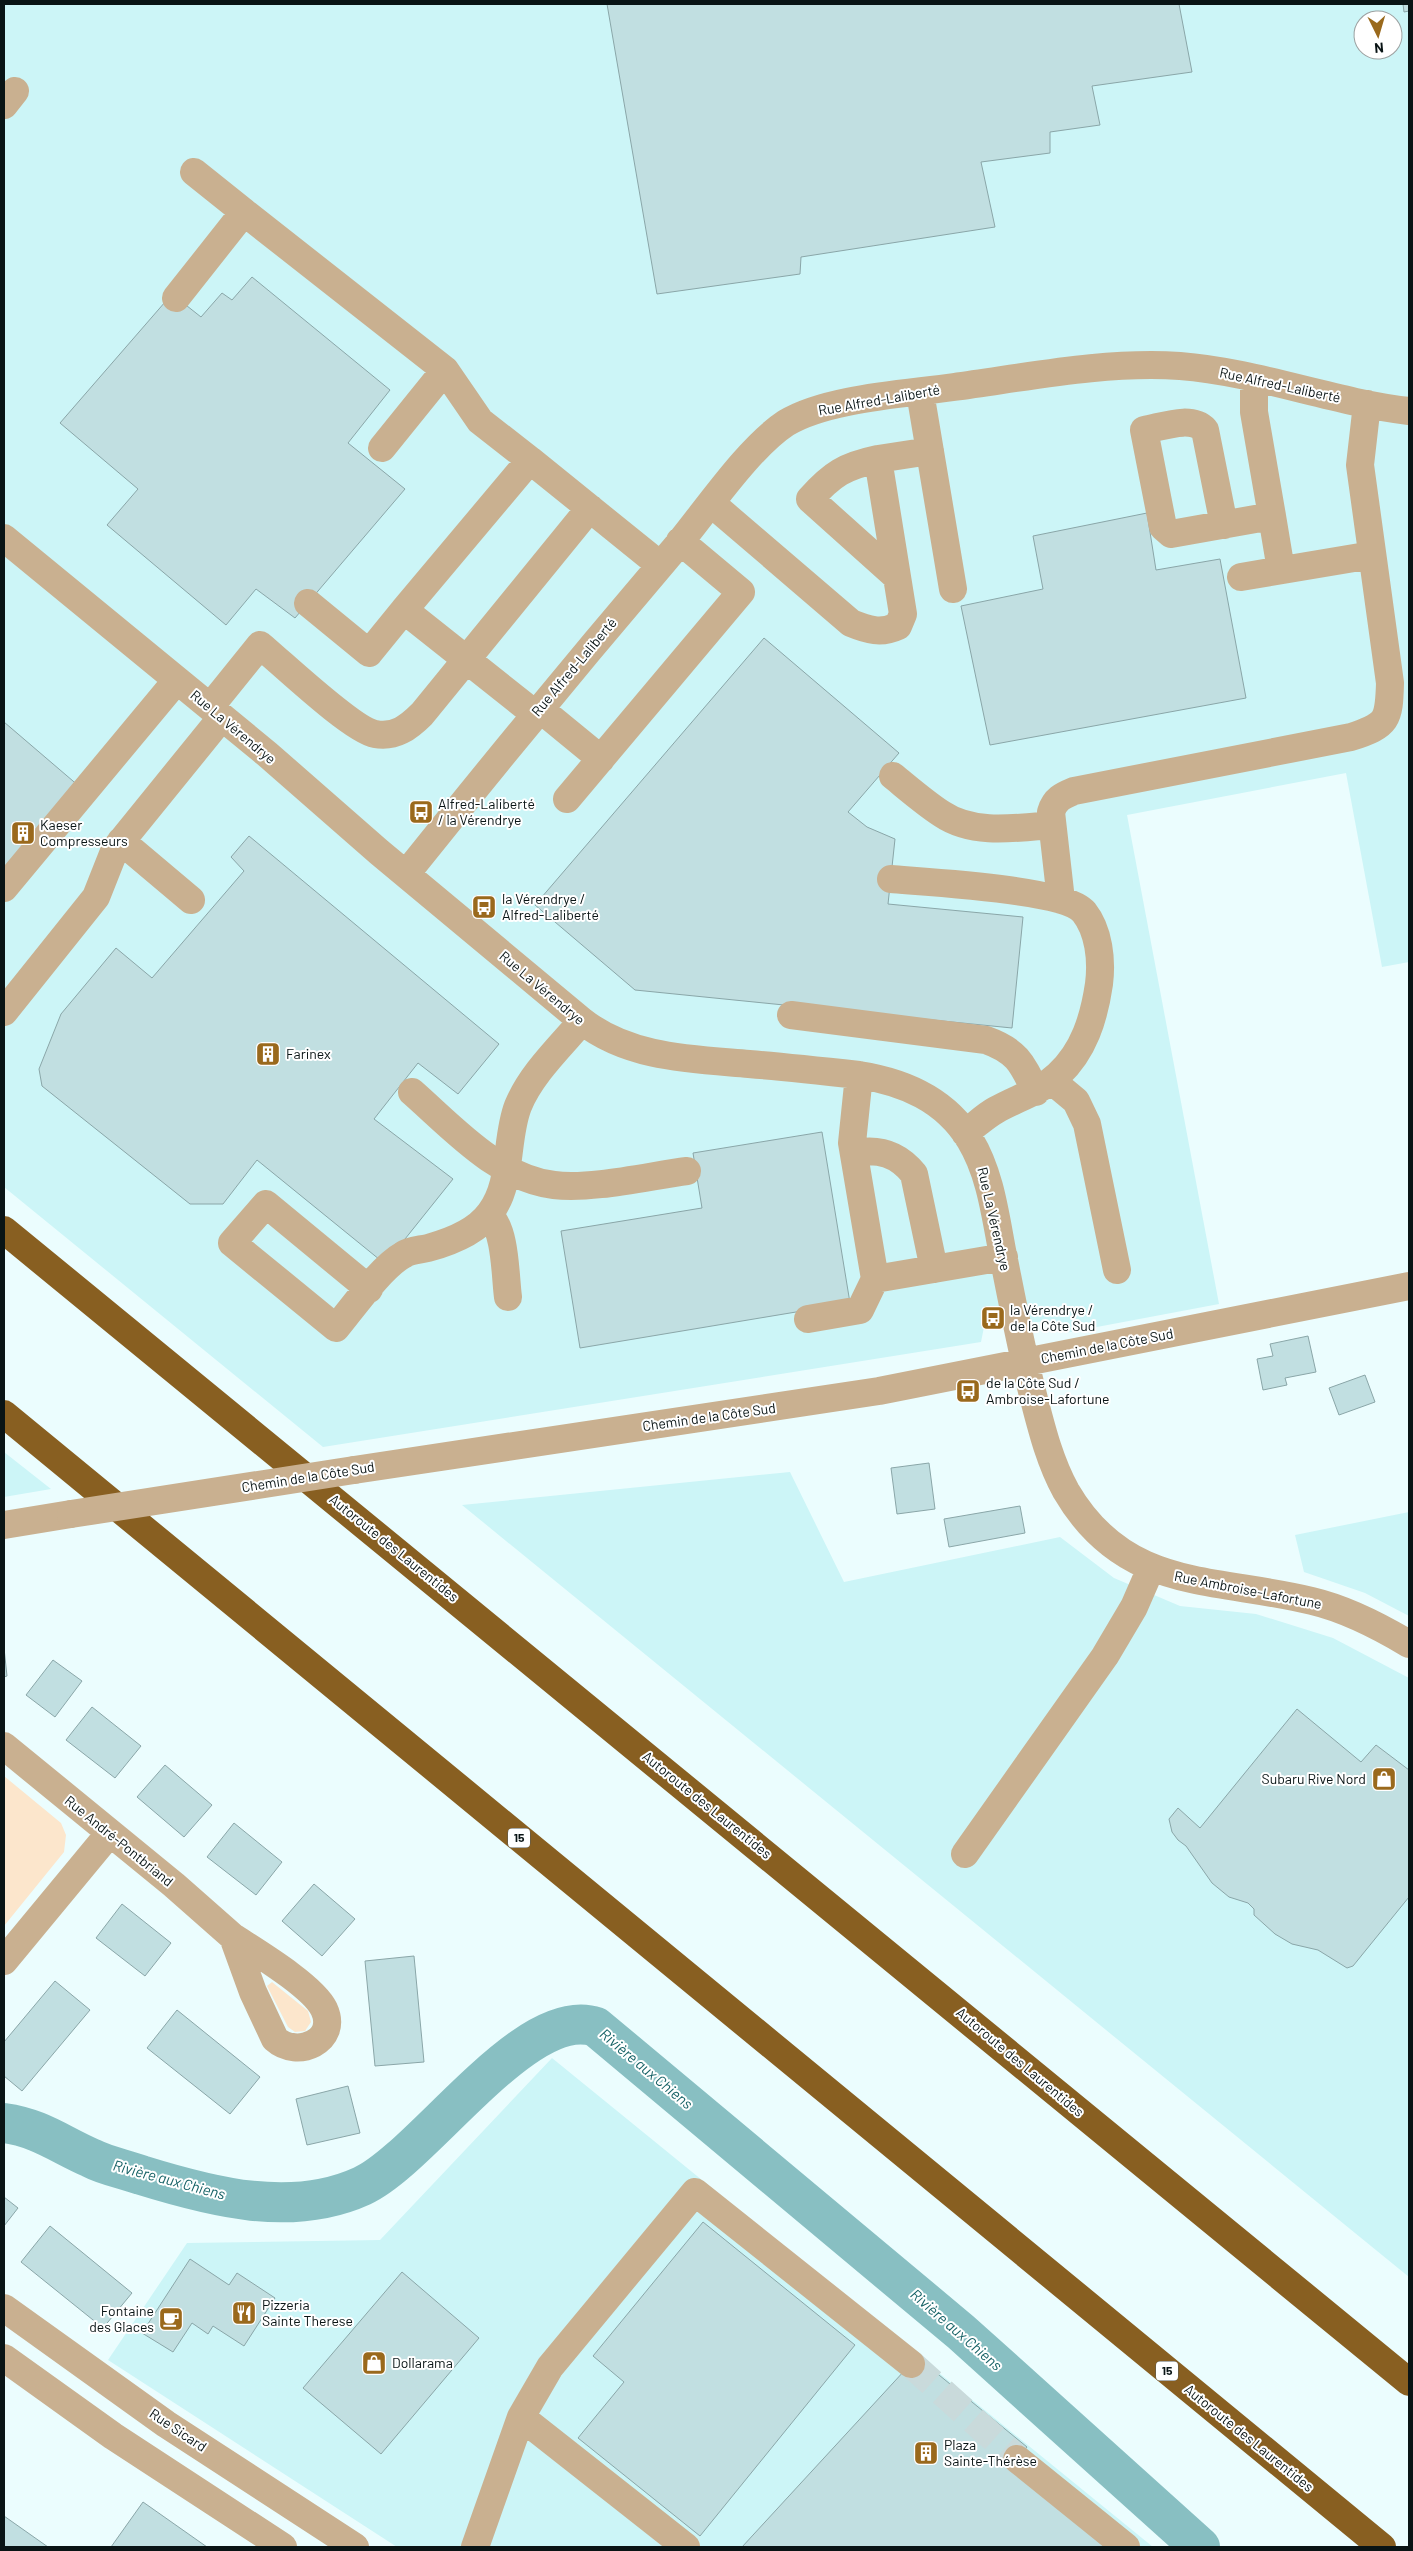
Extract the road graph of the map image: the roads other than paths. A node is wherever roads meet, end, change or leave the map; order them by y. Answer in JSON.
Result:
{"nodes":[{"id":1,"x":194,"y":172,"type":"dead end"},
{"id":2,"x":244,"y":212,"type":"junction"},
{"id":3,"x":176,"y":298,"type":"dead end"},
{"id":4,"x":445,"y":370,"type":"junction"},
{"id":5,"x":1254,"y":379,"type":"junction"},
{"id":6,"x":920,"y":392,"type":"junction"},
{"id":7,"x":1367,"y":404,"type":"junction"},
{"id":8,"x":1409,"y":410,"type":"edge"},
{"id":9,"x":382,"y":448,"type":"dead end"},
{"id":10,"x":930,"y":451,"type":"junction"},
{"id":11,"x":878,"y":459,"type":"junction"},
{"id":12,"x":530,"y":460,"type":"junction"},
{"id":13,"x":711,"y":503,"type":"junction"},
{"id":14,"x":590,"y":508,"type":"junction"},
{"id":15,"x":1272,"y":516,"type":"junction"},
{"id":16,"x":1224,"y":525,"type":"dead end"},
{"id":17,"x":680,"y":541,"type":"junction"},
{"id":18,"x":5,"y":544,"type":"edge"},
{"id":19,"x":1372,"y":555,"type":"junction"},
{"id":20,"x":660,"y":565,"type":"junction"},
{"id":21,"x":1281,"y":570,"type":"junction"},
{"id":22,"x":897,"y":577,"type":"junction"},
{"id":23,"x":1241,"y":577,"type":"dead end"},
{"id":24,"x":953,"y":589,"type":"dead end"},
{"id":25,"x":308,"y":603,"type":"dead end"},
{"id":26,"x":404,"y":610,"type":"junction"},
{"id":27,"x":466,"y":659,"type":"junction"},
{"id":28,"x":177,"y":680,"type":"junction"},
{"id":29,"x":538,"y":711,"type":"junction"},
{"id":30,"x":216,"y":712,"type":"junction"},
{"id":31,"x":601,"y":759,"type":"junction"},
{"id":32,"x":893,"y":776,"type":"dead end"},
{"id":33,"x":567,"y":799,"type":"dead end"},
{"id":34,"x":1051,"y":825,"type":"junction"},
{"id":35,"x":121,"y":841,"type":"junction"},
{"id":36,"x":406,"y":874,"type":"junction"},
{"id":37,"x":891,"y":879,"type":"dead end"},
{"id":38,"x":4,"y":888,"type":"edge"},
{"id":39,"x":191,"y":900,"type":"dead end"},
{"id":40,"x":1061,"y":900,"type":"junction"},
{"id":41,"x":4,"y":1012,"type":"edge"},
{"id":42,"x":791,"y":1015,"type":"dead end"},
{"id":43,"x":582,"y":1021,"type":"junction"},
{"id":44,"x":859,"y":1075,"type":"junction"},
{"id":45,"x":1044,"y":1086,"type":"junction"},
{"id":46,"x":412,"y":1092,"type":"dead end"},
{"id":47,"x":965,"y":1133,"type":"junction"},
{"id":48,"x":854,"y":1153,"type":"junction"},
{"id":49,"x":506,"y":1167,"type":"junction"},
{"id":50,"x":687,"y":1171,"type":"dead end"},
{"id":51,"x":488,"y":1215,"type":"junction"},
{"id":52,"x":4,"y":1230,"type":"edge"},
{"id":53,"x":1004,"y":1257,"type":"junction"},
{"id":54,"x":934,"y":1269,"type":"junction"},
{"id":55,"x":1117,"y":1270,"type":"dead end"},
{"id":56,"x":875,"y":1279,"type":"junction"},
{"id":57,"x":1409,"y":1286,"type":"edge"},
{"id":58,"x":369,"y":1289,"type":"junction"},
{"id":59,"x":508,"y":1297,"type":"dead end"},
{"id":60,"x":808,"y":1319,"type":"dead end"},
{"id":61,"x":1025,"y":1362,"type":"junction"},
{"id":62,"x":4,"y":1414,"type":"edge"},
{"id":63,"x":4,"y":1525,"type":"edge"},
{"id":64,"x":1150,"y":1568,"type":"junction"},
{"id":65,"x":1409,"y":1644,"type":"edge"},
{"id":66,"x":4,"y":1746,"type":"edge"},
{"id":67,"x":109,"y":1834,"type":"junction"},
{"id":68,"x":965,"y":1854,"type":"dead end"},
{"id":69,"x":233,"y":1937,"type":"dead end"},
{"id":70,"x":4,"y":1961,"type":"edge"},
{"id":71,"x":4,"y":2308,"type":"edge"},
{"id":72,"x":4,"y":2358,"type":"edge"},
{"id":73,"x":911,"y":2364,"type":"tunnel mouth"},
{"id":74,"x":1409,"y":2382,"type":"edge"},
{"id":75,"x":521,"y":2417,"type":"junction"},
{"id":76,"x":166,"y":2424,"type":"junction"},
{"id":77,"x":145,"y":2457,"type":"junction"},
{"id":78,"x":1017,"y":2459,"type":"tunnel mouth"},
{"id":79,"x":1300,"y":2479,"type":"junction"},
{"id":80,"x":282,"y":2547,"type":"edge"},
{"id":81,"x":356,"y":2547,"type":"edge"},
{"id":82,"x":476,"y":2547,"type":"edge"},
{"id":83,"x":686,"y":2547,"type":"edge"},
{"id":84,"x":1126,"y":2547,"type":"edge"},
{"id":85,"x":1362,"y":2547,"type":"edge"},
{"id":86,"x":1382,"y":2547,"type":"edge"}],
"edges":[{"from":1,"to":2,"type":"street"},
{"from":2,"to":3,"type":"street"},
{"from":2,"to":4,"type":"street"},
{"from":4,"to":9,"type":"street"},
{"from":4,"to":12,"type":"street"},
{"from":5,"to":6,"type":"street","name":"Rue Alfred-Laliberté"},
{"from":5,"to":7,"type":"street","name":"Rue Alfred-Laliberté"},
{"from":5,"to":15,"type":"street"},
{"from":6,"to":10,"type":"street"},
{"from":6,"to":13,"type":"street","name":"Rue Alfred-Laliberté"},
{"from":7,"to":8,"type":"street","name":"Rue Alfred-Laliberté"},
{"from":7,"to":19,"type":"street"},
{"from":10,"to":11,"type":"street"},
{"from":10,"to":24,"type":"street"},
{"from":11,"to":22,"type":"street"},
{"from":11,"to":22,"type":"street"},
{"from":12,"to":14,"type":"street"},
{"from":12,"to":26,"type":"street"},
{"from":13,"to":17,"type":"street","name":"Rue Alfred-Laliberté"},
{"from":13,"to":22,"type":"street"},
{"from":14,"to":20,"type":"street"},
{"from":14,"to":27,"type":"street"},
{"from":15,"to":16,"type":"street"},
{"from":15,"to":21,"type":"street"},
{"from":17,"to":20,"type":"street","name":"Rue Alfred-Laliberté"},
{"from":17,"to":31,"type":"street"},
{"from":18,"to":28,"type":"street","name":"Rue La Vérendrye"},
{"from":19,"to":21,"type":"street"},
{"from":19,"to":34,"type":"street"},
{"from":20,"to":29,"type":"street","name":"Rue Alfred-Laliberté"},
{"from":21,"to":23,"type":"street"},
{"from":25,"to":26,"type":"street"},
{"from":26,"to":27,"type":"street"},
{"from":27,"to":29,"type":"street"},
{"from":27,"to":30,"type":"street"},
{"from":28,"to":30,"type":"street","name":"Rue La Vérendrye"},
{"from":28,"to":38,"type":"street"},
{"from":29,"to":31,"type":"street"},
{"from":29,"to":36,"type":"street","name":"Rue Alfred-Laliberté"},
{"from":30,"to":35,"type":"street"},
{"from":30,"to":36,"type":"street","name":"Rue La Vérendrye"},
{"from":31,"to":33,"type":"street"},
{"from":32,"to":34,"type":"street"},
{"from":34,"to":40,"type":"street"},
{"from":35,"to":39,"type":"street"},
{"from":35,"to":41,"type":"street"},
{"from":36,"to":43,"type":"street","name":"Rue La Vérendrye"},
{"from":37,"to":40,"type":"street"},
{"from":40,"to":45,"type":"street"},
{"from":42,"to":45,"type":"street"},
{"from":43,"to":44,"type":"street","name":"Rue La Vérendrye"},
{"from":43,"to":49,"type":"street"},
{"from":44,"to":47,"type":"street","name":"Rue La Vérendrye"},
{"from":44,"to":48,"type":"street"},
{"from":45,"to":47,"type":"street"},
{"from":45,"to":55,"type":"street"},
{"from":46,"to":49,"type":"street"},
{"from":47,"to":53,"type":"street","name":"Rue La Vérendrye"},
{"from":48,"to":54,"type":"street"},
{"from":48,"to":56,"type":"street"},
{"from":49,"to":50,"type":"street"},
{"from":49,"to":51,"type":"street"},
{"from":51,"to":58,"type":"street"},
{"from":51,"to":59,"type":"street"},
{"from":52,"to":74,"type":"highway","name":"Autoroute des Laurentides"},
{"from":53,"to":54,"type":"street"},
{"from":53,"to":61,"type":"street","name":"Rue La Vérendrye"},
{"from":54,"to":56,"type":"street"},
{"from":56,"to":60,"type":"street"},
{"from":57,"to":61,"type":"street","name":"Chemin de la Côte Sud"},
{"from":58,"to":58,"type":"street"},
{"from":61,"to":63,"type":"street","name":"Chemin de la Côte Sud","bridge":true},
{"from":61,"to":64,"type":"street","name":"Rue Ambroise-Lafortune"},
{"from":62,"to":79,"type":"highway","name":"Autoroute des Laurentides","number":"15"},
{"from":64,"to":65,"type":"street","name":"Rue Ambroise-Lafortune"},
{"from":64,"to":68,"type":"street"},
{"from":66,"to":67,"type":"street","name":"Rue André-Pontbriand"},
{"from":67,"to":69,"type":"street","name":"Rue André-Pontbriand"},
{"from":67,"to":70,"type":"street"},
{"from":71,"to":76,"type":"street","name":"Rue Sicard"},
{"from":72,"to":77,"type":"street"},
{"from":73,"to":75,"type":"street"},
{"from":75,"to":82,"type":"street"},
{"from":75,"to":83,"type":"street"},
{"from":76,"to":77,"type":"street"},
{"from":76,"to":81,"type":"street","name":"Rue Sicard"},
{"from":77,"to":80,"type":"street"},
{"from":78,"to":84,"type":"street"},
{"from":79,"to":85,"type":"highway"},
{"from":79,"to":86,"type":"highway","name":"Autoroute des Laurentides","number":"15"}]}
